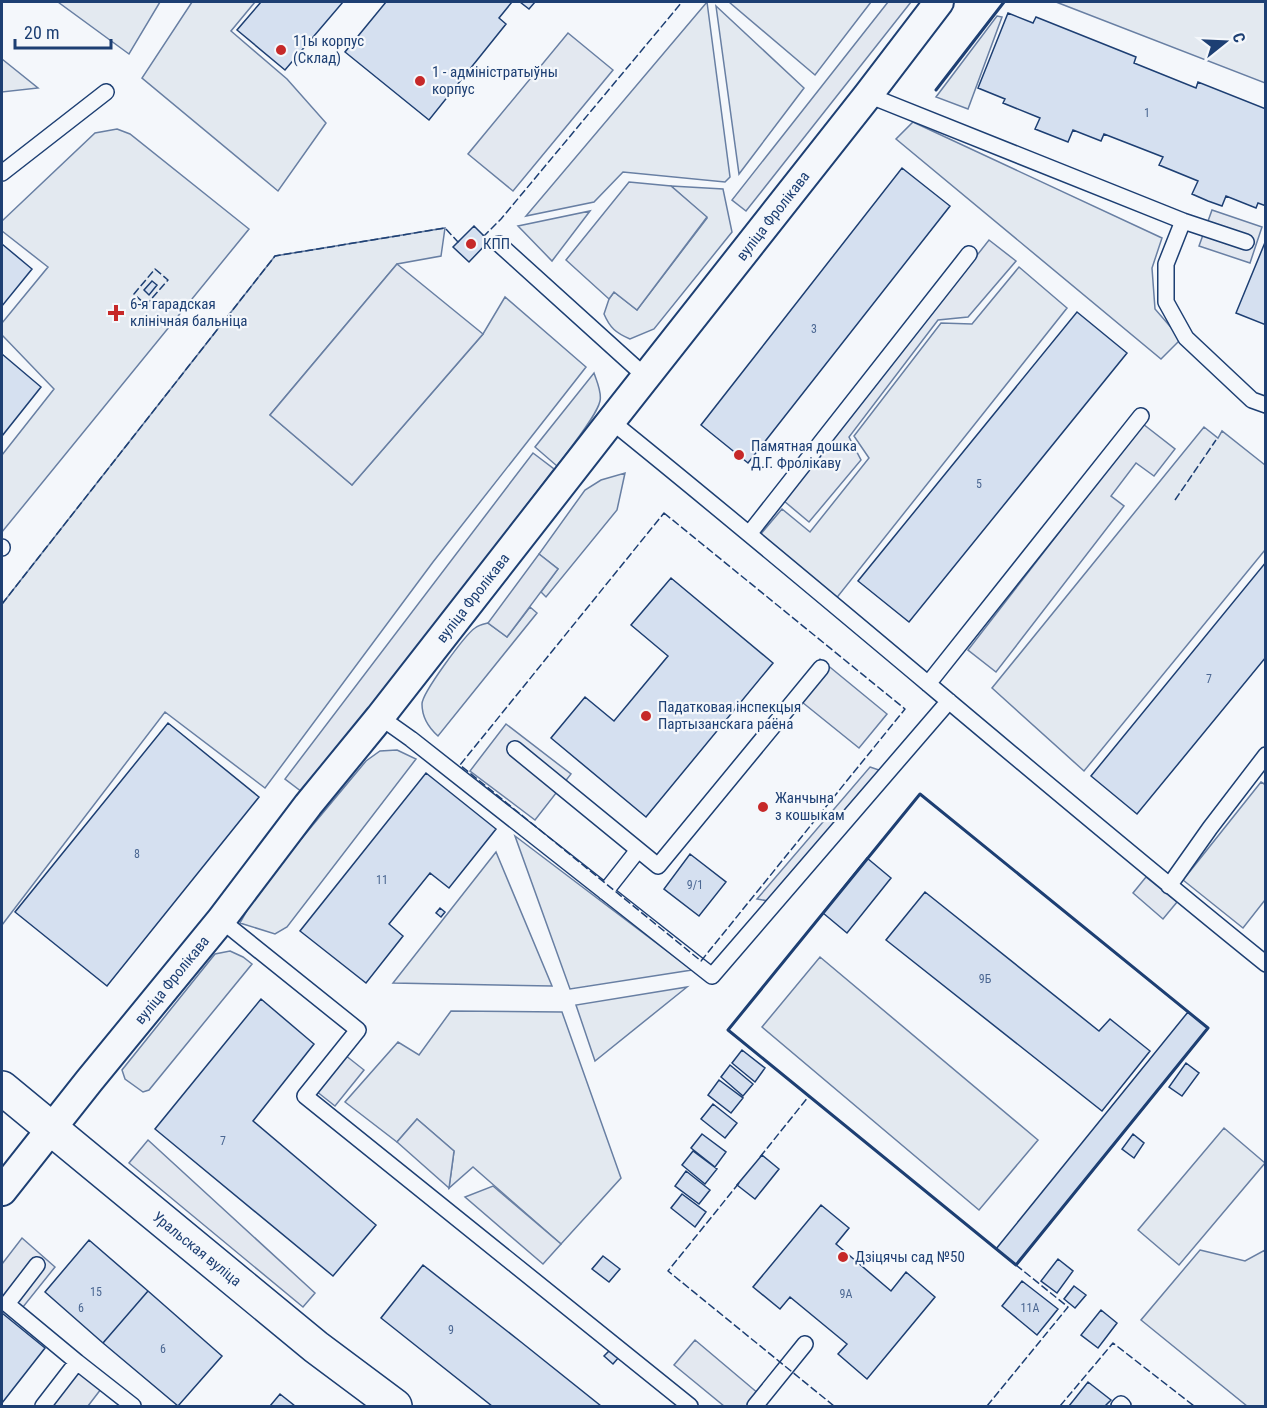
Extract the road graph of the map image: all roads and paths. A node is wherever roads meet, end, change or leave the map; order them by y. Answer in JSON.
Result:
{"nodes":[{"id":1,"x":939,"y":2,"type":"edge"},
{"id":2,"x":106,"y":92,"type":"dead end"},
{"id":3,"x":868,"y":95,"type":"junction"},
{"id":4,"x":2,"y":173,"type":"edge"},
{"id":5,"x":1183,"y":221,"type":"junction"},
{"id":6,"x":1246,"y":242,"type":"dead end"},
{"id":7,"x":499,"y":244,"type":"dead end"},
{"id":8,"x":969,"y":254,"type":"dead end"},
{"id":9,"x":646,"y":376,"type":"junction"},
{"id":10,"x":1266,"y":405,"type":"edge"},
{"id":11,"x":1141,"y":416,"type":"dead end"},
{"id":12,"x":611,"y":421,"type":"junction"},
{"id":13,"x":749,"y":534,"type":"junction"},
{"id":14,"x":821,"y":668,"type":"dead end"},
{"id":15,"x":928,"y":684,"type":"junction"},
{"id":16,"x":949,"y":701,"type":"junction"},
{"id":17,"x":380,"y":717,"type":"junction"},
{"id":18,"x":515,"y":749,"type":"dead end"},
{"id":19,"x":1266,"y":755,"type":"edge"},
{"id":20,"x":638,"y":850,"type":"junction"},
{"id":21,"x":1169,"y":886,"type":"junction"},
{"id":22,"x":605,"y":892,"type":"junction"},
{"id":23,"x":221,"y":920,"type":"junction"},
{"id":24,"x":1266,"y":964,"type":"edge"},
{"id":25,"x":2,"y":1088,"type":"edge"},
{"id":26,"x":52,"y":1129,"type":"junction"},
{"id":27,"x":2,"y":1191,"type":"edge"},
{"id":28,"x":37,"y":1265,"type":"dead end"},
{"id":29,"x":805,"y":1344,"type":"dead end"},
{"id":30,"x":77,"y":1362,"type":"junction"},
{"id":31,"x":43,"y":1407,"type":"edge"},
{"id":32,"x":133,"y":1407,"type":"edge"},
{"id":33,"x":395,"y":1407,"type":"edge"},
{"id":34,"x":690,"y":1407,"type":"edge"},
{"id":35,"x":755,"y":1407,"type":"edge"}],
"edges":[{"from":1,"to":3,"type":"street","name":"вуліца Фролікава"},
{"from":2,"to":4,"type":"lane"},
{"from":3,"to":5,"type":"lane"},
{"from":3,"to":9,"type":"street","name":"вуліца Фролікава"},
{"from":5,"to":6,"type":"lane"},
{"from":5,"to":10,"type":"lane"},
{"from":7,"to":9,"type":"lane"},
{"from":8,"to":13,"type":"lane"},
{"from":9,"to":12,"type":"street","name":"вуліца Фролікава"},
{"from":11,"to":15,"type":"lane"},
{"from":12,"to":13,"type":"lane"},
{"from":12,"to":17,"type":"street","name":"вуліца Фролікава"},
{"from":13,"to":15,"type":"lane"},
{"from":14,"to":20,"type":"lane"},
{"from":15,"to":16,"type":"lane"},
{"from":16,"to":21,"type":"lane"},
{"from":16,"to":22,"type":"lane"},
{"from":17,"to":22,"type":"lane"},
{"from":17,"to":23,"type":"street","name":"вуліца Фролікава"},
{"from":18,"to":20,"type":"lane"},
{"from":19,"to":21,"type":"lane"},
{"from":20,"to":22,"type":"lane"},
{"from":21,"to":24,"type":"lane"},
{"from":23,"to":26,"type":"street","name":"вуліца Фролікава"},
{"from":23,"to":34,"type":"lane"},
{"from":25,"to":26,"type":"street","name":"Уральская вуліца"},
{"from":26,"to":27,"type":"street","name":"вуліца Фролікава"},
{"from":26,"to":33,"type":"street","name":"Уральская вуліца"},
{"from":28,"to":30,"type":"lane"},
{"from":29,"to":35,"type":"lane"},
{"from":30,"to":31,"type":"lane"},
{"from":30,"to":32,"type":"lane"}]}
